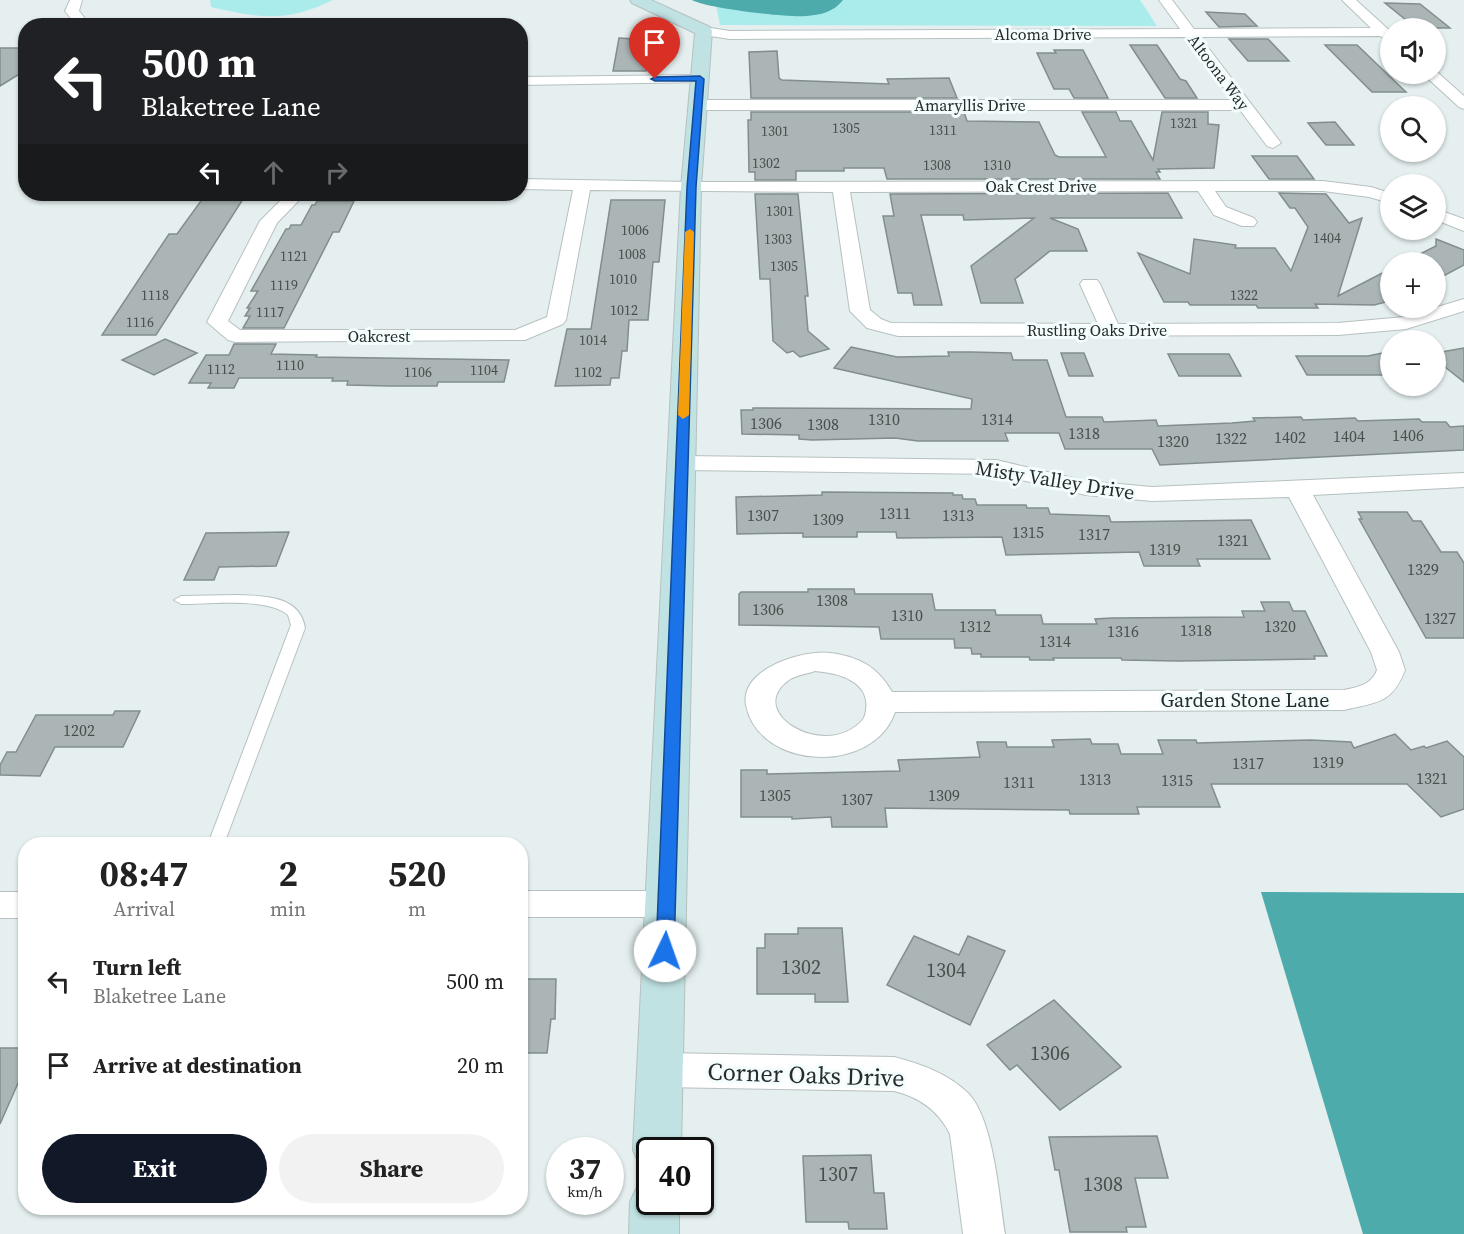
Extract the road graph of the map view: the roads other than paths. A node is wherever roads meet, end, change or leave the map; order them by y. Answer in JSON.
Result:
{"nodes":[{"id":1,"x":76,"y":0,"type":"edge"},
{"id":2,"x":638,"y":0,"type":"edge"},
{"id":3,"x":1165,"y":0,"type":"edge"},
{"id":4,"x":1348,"y":0,"type":"edge"},
{"id":5,"x":78,"y":18,"type":"edge"},
{"id":6,"x":1380,"y":29,"type":"edge"},
{"id":7,"x":704,"y":31,"type":"junction"},
{"id":8,"x":1189,"y":33,"type":"junction"},
{"id":9,"x":1380,"y":35,"type":"edge"},
{"id":10,"x":528,"y":81,"type":"edge"},
{"id":11,"x":1441,"y":84,"type":"edge"},
{"id":12,"x":699,"y":92,"type":"junction"},
{"id":13,"x":1464,"y":104,"type":"edge"},
{"id":14,"x":1243,"y":105,"type":"junction"},
{"id":15,"x":1273,"y":143,"type":"dead end"},
{"id":16,"x":528,"y":184,"type":"edge"},
{"id":17,"x":583,"y":184,"type":"junction"},
{"id":18,"x":1203,"y":186,"type":"junction"},
{"id":19,"x":691,"y":187,"type":"junction"},
{"id":20,"x":841,"y":187,"type":"junction"},
{"id":21,"x":1380,"y":195,"type":"edge"},
{"id":22,"x":289,"y":201,"type":"edge"},
{"id":23,"x":1446,"y":218,"type":"edge"},
{"id":24,"x":1248,"y":222,"type":"dead end"},
{"id":25,"x":1464,"y":226,"type":"edge"},
{"id":26,"x":1090,"y":284,"type":"dead end"},
{"id":27,"x":1464,"y":305,"type":"edge"},
{"id":28,"x":1110,"y":329,"type":"junction"},
{"id":29,"x":682,"y":463,"type":"junction"},
{"id":30,"x":1464,"y":480,"type":"edge"},
{"id":31,"x":1297,"y":489,"type":"junction"},
{"id":32,"x":181,"y":600,"type":"dead end"},
{"id":33,"x":882,"y":702,"type":"dead end"},
{"id":34,"x":219,"y":837,"type":"edge"},
{"id":35,"x":0,"y":904,"type":"edge"},
{"id":36,"x":18,"y":904,"type":"edge"},
{"id":37,"x":528,"y":904,"type":"edge"},
{"id":38,"x":667,"y":904,"type":"junction"},
{"id":39,"x":660,"y":1070,"type":"junction"},
{"id":40,"x":657,"y":1137,"type":"edge"},
{"id":41,"x":655,"y":1215,"type":"edge"},
{"id":42,"x":654,"y":1234,"type":"edge"},
{"id":43,"x":984,"y":1234,"type":"edge"}],
"edges":[{"from":1,"to":5,"type":"street"},
{"from":2,"to":7,"type":"street"},
{"from":3,"to":8,"type":"street","name":"Altoona Way"},
{"from":4,"to":6,"type":"street"},
{"from":7,"to":8,"type":"street","name":"Alcoma Drive"},
{"from":7,"to":12,"type":"street"},
{"from":8,"to":9,"type":"street","name":"Alcoma Drive"},
{"from":8,"to":14,"type":"street","name":"Altoona Way"},
{"from":10,"to":12,"type":"street","name":"Amaryllis Drive"},
{"from":11,"to":13,"type":"street"},
{"from":12,"to":14,"type":"street","name":"Amaryllis Drive"},
{"from":12,"to":19,"type":"street"},
{"from":14,"to":15,"type":"street","name":"Altoona Way"},
{"from":16,"to":17,"type":"street"},
{"from":17,"to":19,"type":"street"},
{"from":17,"to":22,"type":"street","name":"Oakcrest"},
{"from":18,"to":20,"type":"street","name":"Oak Crest Drive"},
{"from":18,"to":21,"type":"street","name":"Oak Crest Drive"},
{"from":18,"to":24,"type":"street"},
{"from":19,"to":20,"type":"street","name":"Oak Crest Drive"},
{"from":19,"to":29,"type":"street"},
{"from":20,"to":28,"type":"street","name":"Rustling Oaks Drive"},
{"from":23,"to":25,"type":"street"},
{"from":26,"to":28,"type":"street"},
{"from":27,"to":28,"type":"street","name":"Rustling Oaks Drive"},
{"from":29,"to":31,"type":"street","name":"Misty Valley Drive"},
{"from":29,"to":38,"type":"street"},
{"from":30,"to":31,"type":"street","name":"Misty Valley Drive"},
{"from":31,"to":33,"type":"street","name":"Garden Stone Lane"},
{"from":32,"to":34,"type":"lane"},
{"from":35,"to":36,"type":"street"},
{"from":37,"to":38,"type":"street"},
{"from":38,"to":39,"type":"street"},
{"from":39,"to":40,"type":"street"},
{"from":39,"to":43,"type":"street","name":"Corner Oaks Drive"},
{"from":41,"to":42,"type":"street"}]}
